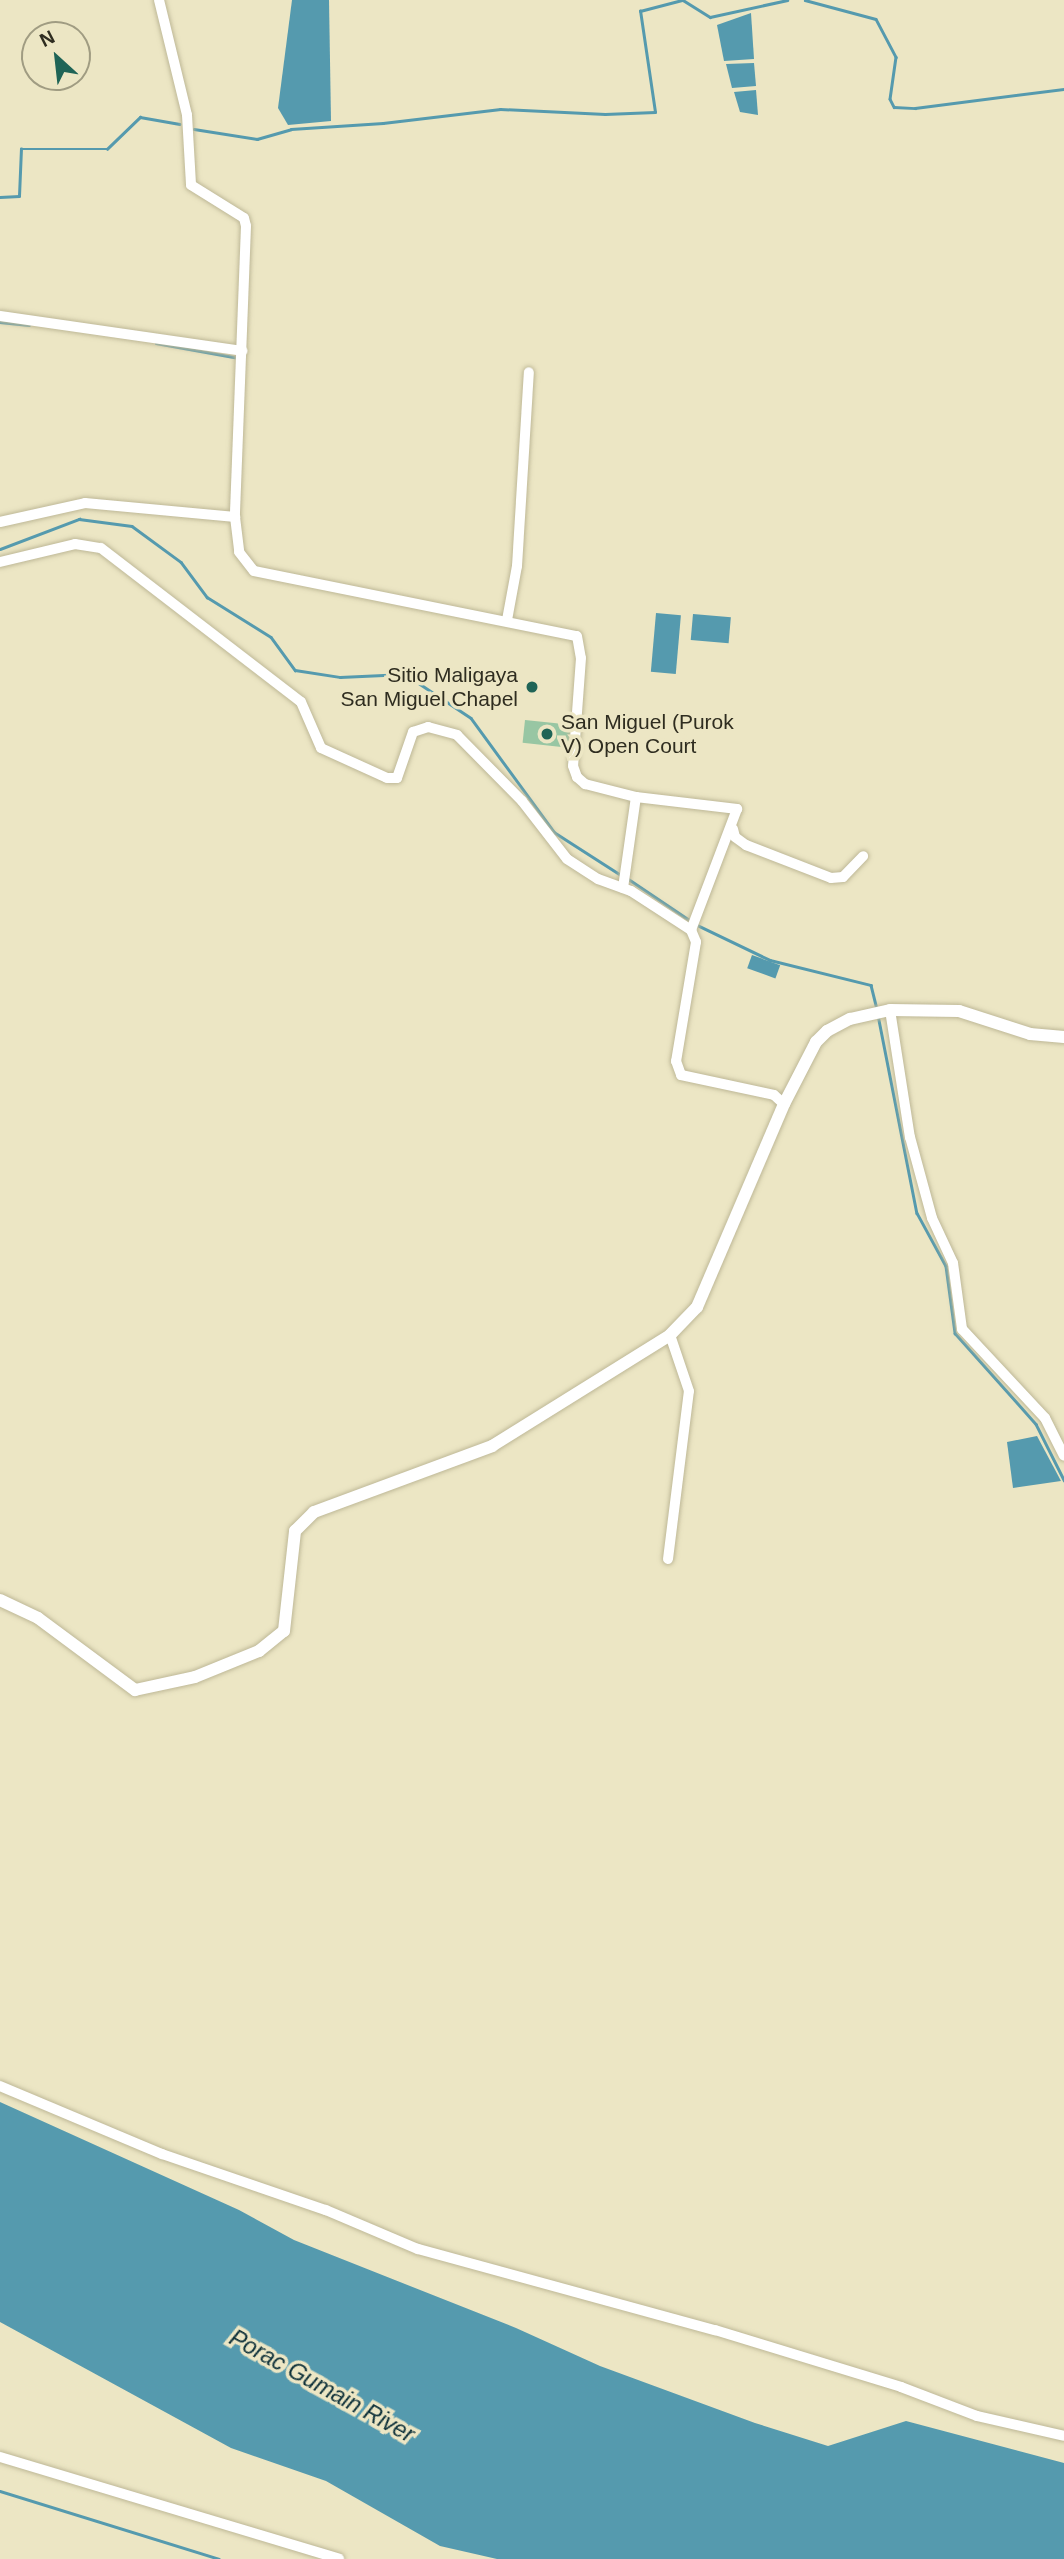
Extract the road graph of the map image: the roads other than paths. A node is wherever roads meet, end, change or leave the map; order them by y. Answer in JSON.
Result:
{"nodes":[{"id":1,"x":159,"y":0,"type":"edge"},
{"id":2,"x":0,"y":316,"type":"edge"},
{"id":3,"x":242,"y":351,"type":"junction"},
{"id":4,"x":529,"y":372,"type":"dead end"},
{"id":5,"x":235,"y":517,"type":"junction"},
{"id":6,"x":0,"y":522,"type":"edge"},
{"id":7,"x":0,"y":562,"type":"edge"},
{"id":8,"x":507,"y":620,"type":"junction"},
{"id":9,"x":636,"y":797,"type":"junction"},
{"id":10,"x":733,"y":829,"type":"junction"},
{"id":11,"x":863,"y":856,"type":"dead end"},
{"id":12,"x":625,"y":880,"type":"junction"},
{"id":13,"x":691,"y":930,"type":"junction"},
{"id":14,"x":890,"y":1010,"type":"junction"},
{"id":15,"x":1064,"y":1037,"type":"edge"},
{"id":16,"x":784,"y":1104,"type":"junction"},
{"id":17,"x":670,"y":1335,"type":"junction"},
{"id":18,"x":1064,"y":1456,"type":"edge"},
{"id":19,"x":668,"y":1559,"type":"dead end"},
{"id":20,"x":0,"y":1600,"type":"edge"},
{"id":21,"x":0,"y":2086,"type":"edge"},
{"id":22,"x":1064,"y":2436,"type":"edge"},
{"id":23,"x":0,"y":2457,"type":"edge"},
{"id":24,"x":338,"y":2559,"type":"edge"}],
"edges":[{"from":1,"to":3,"type":"street"},
{"from":2,"to":3,"type":"street"},
{"from":3,"to":5,"type":"street"},
{"from":4,"to":8,"type":"street"},
{"from":5,"to":6,"type":"street"},
{"from":5,"to":8,"type":"street"},
{"from":7,"to":12,"type":"street"},
{"from":8,"to":9,"type":"street"},
{"from":9,"to":10,"type":"street"},
{"from":9,"to":12,"type":"street"},
{"from":10,"to":11,"type":"street"},
{"from":10,"to":13,"type":"street"},
{"from":12,"to":13,"type":"street"},
{"from":13,"to":16,"type":"street"},
{"from":14,"to":15,"type":"street"},
{"from":14,"to":16,"type":"street"},
{"from":14,"to":18,"type":"street"},
{"from":16,"to":17,"type":"street"},
{"from":17,"to":19,"type":"street"},
{"from":17,"to":20,"type":"street"},
{"from":21,"to":22,"type":"street"},
{"from":23,"to":24,"type":"street"}]}
